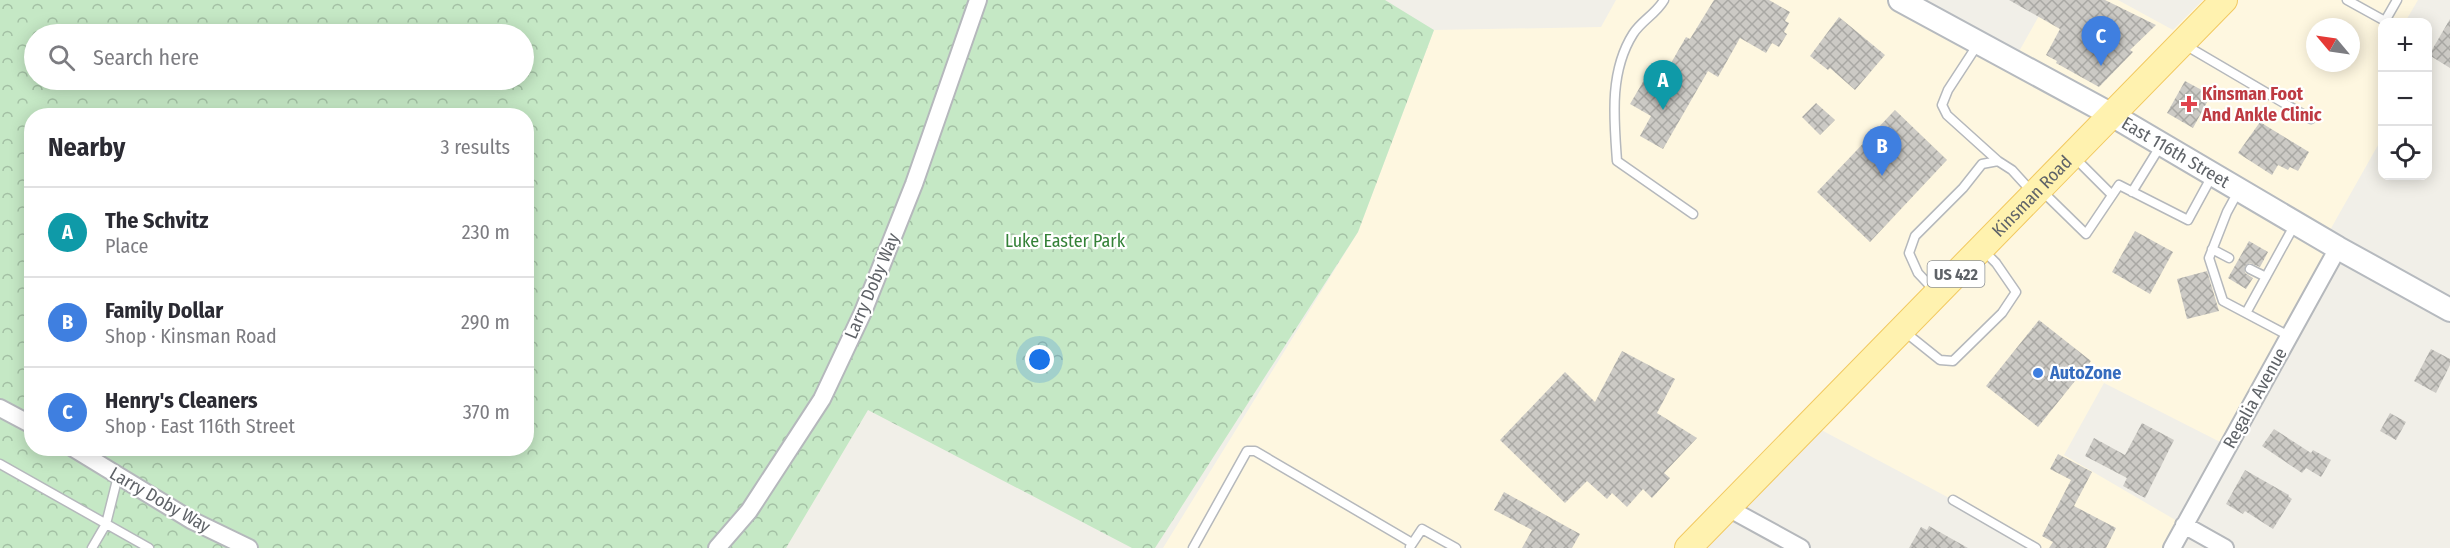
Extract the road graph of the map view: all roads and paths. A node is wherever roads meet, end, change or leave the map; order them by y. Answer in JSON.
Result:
{"nodes":[{"id":1,"x":978,"y":0,"type":"edge"},
{"id":2,"x":1664,"y":0,"type":"edge"},
{"id":3,"x":1900,"y":0,"type":"edge"},
{"id":4,"x":2224,"y":0,"type":"edge"},
{"id":5,"x":2347,"y":0,"type":"edge"},
{"id":6,"x":2397,"y":0,"type":"edge"},
{"id":7,"x":1979,"y":43,"type":"junction"},
{"id":8,"x":2182,"y":44,"type":"junction"},
{"id":9,"x":2112,"y":115,"type":"junction"},
{"id":10,"x":2311,"y":119,"type":"dead end"},
{"id":11,"x":2161,"y":144,"type":"junction"},
{"id":12,"x":2072,"y":156,"type":"junction"},
{"id":13,"x":1998,"y":160,"type":"junction"},
{"id":14,"x":2213,"y":175,"type":"junction"},
{"id":15,"x":2239,"y":190,"type":"junction"},
{"id":16,"x":2037,"y":192,"type":"junction"},
{"id":17,"x":2132,"y":192,"type":"junction"},
{"id":18,"x":2112,"y":195,"type":"junction"},
{"id":19,"x":1693,"y":214,"type":"dead end"},
{"id":20,"x":2296,"y":223,"type":"junction"},
{"id":21,"x":2338,"y":248,"type":"junction"},
{"id":22,"x":1981,"y":249,"type":"junction"},
{"id":23,"x":2212,"y":249,"type":"junction"},
{"id":24,"x":2229,"y":258,"type":"dead end"},
{"id":25,"x":2250,"y":269,"type":"dead end"},
{"id":26,"x":2266,"y":277,"type":"junction"},
{"id":27,"x":1937,"y":294,"type":"junction"},
{"id":28,"x":2450,"y":310,"type":"edge"},
{"id":29,"x":2246,"y":313,"type":"junction"},
{"id":30,"x":1902,"y":330,"type":"junction"},
{"id":31,"x":2289,"y":336,"type":"junction"},
{"id":32,"x":0,"y":408,"type":"edge"},
{"id":33,"x":24,"y":421,"type":"edge"},
{"id":34,"x":86,"y":456,"type":"edge"},
{"id":35,"x":0,"y":464,"type":"edge"},
{"id":36,"x":118,"y":476,"type":"junction"},
{"id":37,"x":1953,"y":500,"type":"dead end"},
{"id":38,"x":1728,"y":508,"type":"junction"},
{"id":39,"x":106,"y":524,"type":"junction"},
{"id":40,"x":2184,"y":525,"type":"junction"},
{"id":41,"x":1411,"y":546,"type":"edge"},
{"id":42,"x":92,"y":548,"type":"edge"},
{"id":43,"x":149,"y":548,"type":"edge"},
{"id":44,"x":249,"y":548,"type":"edge"},
{"id":45,"x":717,"y":548,"type":"edge"},
{"id":46,"x":1193,"y":548,"type":"edge"},
{"id":47,"x":1456,"y":548,"type":"edge"},
{"id":48,"x":1688,"y":548,"type":"edge"},
{"id":49,"x":1801,"y":548,"type":"edge"},
{"id":50,"x":2036,"y":548,"type":"edge"},
{"id":51,"x":2172,"y":548,"type":"edge"},
{"id":52,"x":2225,"y":548,"type":"edge"}],
"edges":[{"from":1,"to":45,"type":"street","name":"Larry Doby Way"},
{"from":2,"to":19,"type":"lane"},
{"from":3,"to":7,"type":"main road","name":"East 116th Street"},
{"from":4,"to":8,"type":"main road","name":"Kinsman Road","number":"US 422"},
{"from":5,"to":6,"type":"lane"},
{"from":7,"to":9,"type":"main road","name":"East 116th Street"},
{"from":7,"to":13,"type":"lane"},
{"from":8,"to":9,"type":"main road","name":"Kinsman Road","number":"US 422"},
{"from":8,"to":10,"type":"lane"},
{"from":9,"to":11,"type":"main road","name":"East 116th Street"},
{"from":9,"to":12,"type":"main road","name":"Kinsman Road","number":"US 422"},
{"from":11,"to":14,"type":"main road","name":"East 116th Street"},
{"from":11,"to":17,"type":"lane"},
{"from":12,"to":16,"type":"main road","name":"Kinsman Road","number":"US 422"},
{"from":12,"to":18,"type":"lane"},
{"from":13,"to":16,"type":"lane"},
{"from":13,"to":27,"type":"lane"},
{"from":14,"to":15,"type":"main road","name":"East 116th Street"},
{"from":14,"to":17,"type":"lane"},
{"from":15,"to":20,"type":"main road","name":"East 116th Street"},
{"from":15,"to":23,"type":"lane"},
{"from":16,"to":18,"type":"lane"},
{"from":16,"to":22,"type":"main road","name":"Kinsman Road","number":"US 422"},
{"from":17,"to":18,"type":"lane"},
{"from":20,"to":21,"type":"main road","name":"East 116th Street"},
{"from":20,"to":26,"type":"lane"},
{"from":21,"to":28,"type":"main road","name":"East 116th Street"},
{"from":21,"to":31,"type":"street","name":"Regalia Avenue"},
{"from":22,"to":27,"type":"main road","name":"Kinsman Road","number":"US 422"},
{"from":22,"to":30,"type":"lane"},
{"from":23,"to":24,"type":"lane"},
{"from":23,"to":29,"type":"lane"},
{"from":25,"to":26,"type":"lane"},
{"from":26,"to":29,"type":"lane"},
{"from":27,"to":30,"type":"main road","name":"Kinsman Road","number":"US 422"},
{"from":29,"to":31,"type":"lane"},
{"from":30,"to":38,"type":"main road","name":"Kinsman Road","number":"US 422"},
{"from":31,"to":40,"type":"street","name":"Regalia Avenue"},
{"from":32,"to":33,"type":"street"},
{"from":34,"to":36,"type":"street","name":"Larry Doby Way"},
{"from":35,"to":39,"type":"lane"},
{"from":36,"to":39,"type":"lane"},
{"from":36,"to":44,"type":"street","name":"Larry Doby Way"},
{"from":37,"to":50,"type":"lane"},
{"from":38,"to":48,"type":"main road","name":"Kinsman Road","number":"US 422"},
{"from":38,"to":49,"type":"street"},
{"from":39,"to":42,"type":"lane"},
{"from":39,"to":43,"type":"lane"},
{"from":40,"to":51,"type":"street","name":"Regalia Avenue"},
{"from":40,"to":52,"type":"street"},
{"from":41,"to":46,"type":"lane"},
{"from":41,"to":47,"type":"lane"}]}
